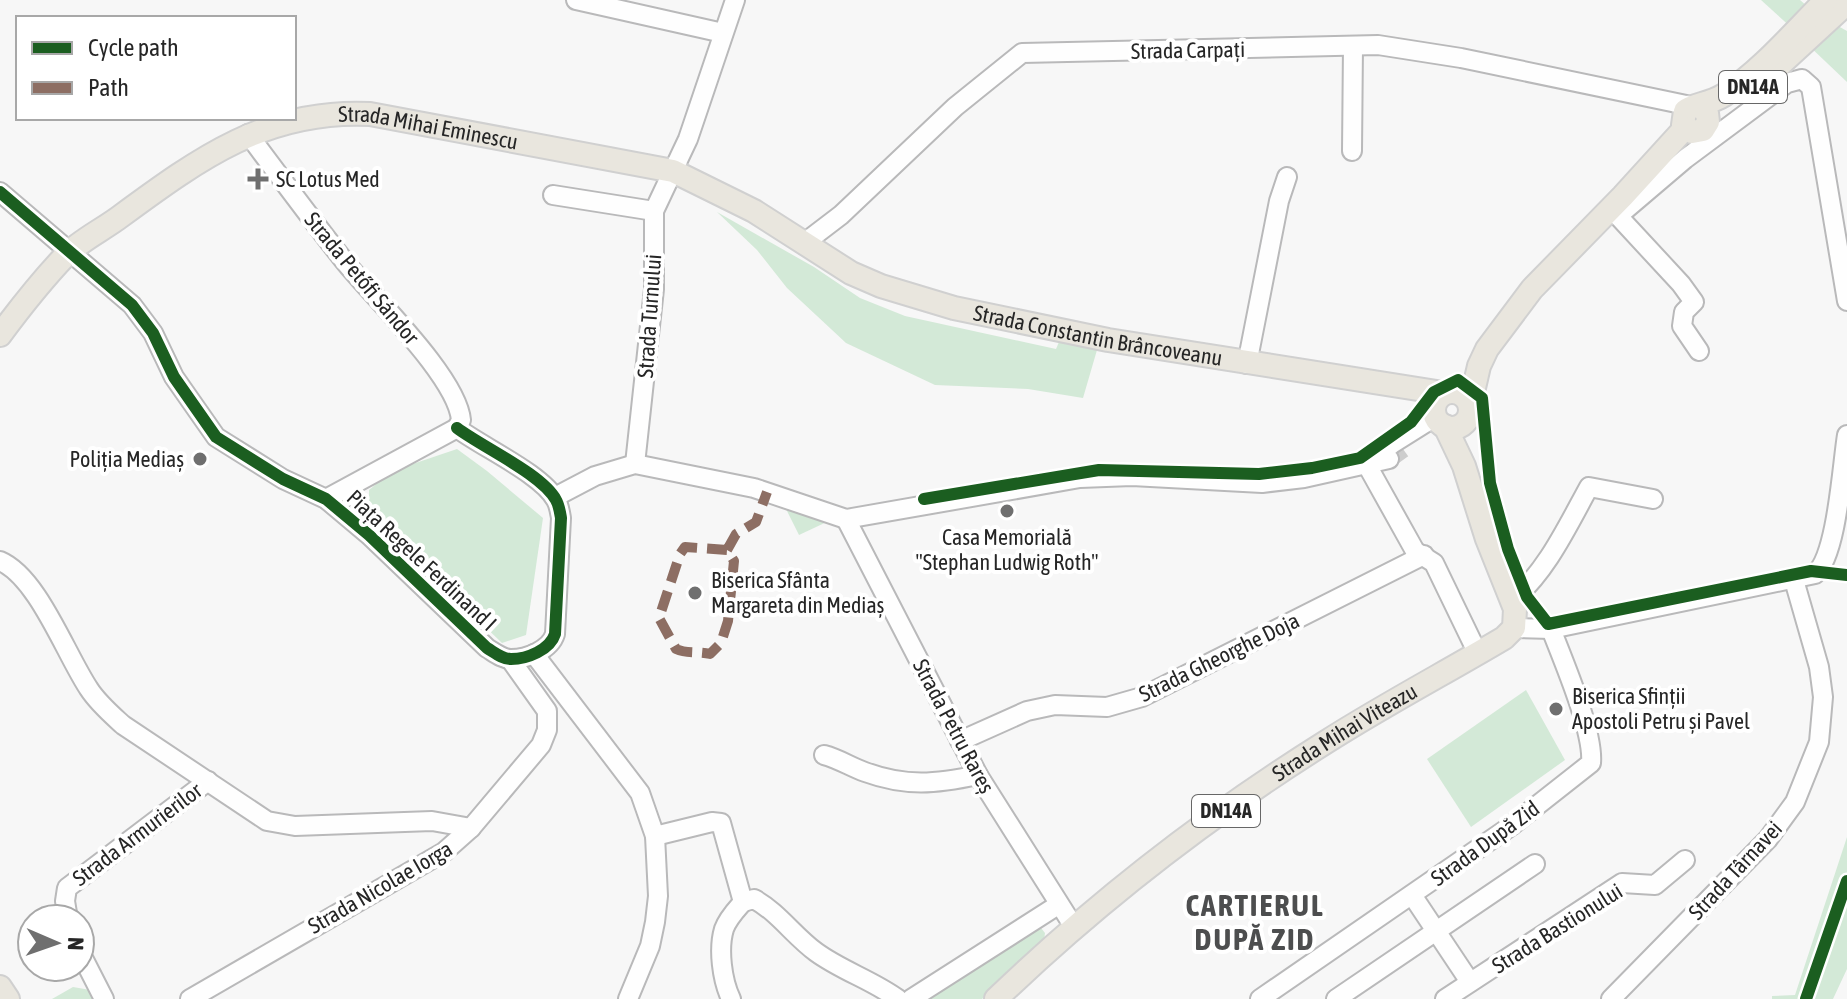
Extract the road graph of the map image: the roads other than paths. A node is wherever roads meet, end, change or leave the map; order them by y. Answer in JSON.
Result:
{"nodes":[{"id":1,"x":576,"y":0,"type":"edge"},
{"id":2,"x":735,"y":0,"type":"edge"},
{"id":3,"x":1826,"y":0,"type":"edge"},
{"id":4,"x":1847,"y":3,"type":"edge"},
{"id":5,"x":723,"y":33,"type":"junction"},
{"id":6,"x":1795,"y":42,"type":"junction"},
{"id":7,"x":1353,"y":46,"type":"junction"},
{"id":8,"x":1694,"y":121,"type":"junction"},
{"id":9,"x":248,"y":134,"type":"junction"},
{"id":10,"x":1352,"y":151,"type":"dead end"},
{"id":11,"x":673,"y":171,"type":"junction"},
{"id":12,"x":1287,"y":177,"type":"dead end"},
{"id":13,"x":0,"y":192,"type":"edge"},
{"id":14,"x":553,"y":195,"type":"dead end"},
{"id":15,"x":1617,"y":207,"type":"junction"},
{"id":16,"x":654,"y":211,"type":"junction"},
{"id":17,"x":803,"y":244,"type":"junction"},
{"id":18,"x":68,"y":252,"type":"junction"},
{"id":19,"x":1847,"y":301,"type":"edge"},
{"id":20,"x":0,"y":335,"type":"edge"},
{"id":21,"x":1699,"y":351,"type":"dead end"},
{"id":22,"x":1247,"y":364,"type":"junction"},
{"id":23,"x":1448,"y":411,"type":"junction"},
{"id":24,"x":457,"y":428,"type":"junction"},
{"id":25,"x":1847,"y":435,"type":"edge"},
{"id":26,"x":635,"y":464,"type":"junction"},
{"id":27,"x":1367,"y":465,"type":"junction"},
{"id":28,"x":555,"y":497,"type":"junction"},
{"id":29,"x":326,"y":499,"type":"junction"},
{"id":30,"x":1653,"y":499,"type":"dead end"},
{"id":31,"x":846,"y":519,"type":"junction"},
{"id":32,"x":1424,"y":555,"type":"junction"},
{"id":33,"x":2,"y":562,"type":"edge"},
{"id":34,"x":1794,"y":580,"type":"junction"},
{"id":35,"x":1511,"y":601,"type":"junction"},
{"id":36,"x":1514,"y":628,"type":"junction"},
{"id":37,"x":1551,"y":629,"type":"junction"},
{"id":38,"x":534,"y":654,"type":"junction"},
{"id":39,"x":1478,"y":654,"type":"junction"},
{"id":40,"x":510,"y":659,"type":"junction"},
{"id":41,"x":960,"y":741,"type":"junction"},
{"id":42,"x":824,"y":755,"type":"dead end"},
{"id":43,"x":978,"y":775,"type":"junction"},
{"id":44,"x":208,"y":781,"type":"junction"},
{"id":45,"x":471,"y":828,"type":"junction"},
{"id":46,"x":655,"y":836,"type":"junction"},
{"id":47,"x":1685,"y":860,"type":"dead end"},
{"id":48,"x":1535,"y":864,"type":"dead end"},
{"id":49,"x":1412,"y":895,"type":"junction"},
{"id":50,"x":743,"y":902,"type":"junction"},
{"id":51,"x":65,"y":903,"type":"edge"},
{"id":52,"x":1058,"y":905,"type":"junction"},
{"id":53,"x":1074,"y":927,"type":"junction"},
{"id":54,"x":1436,"y":931,"type":"junction"},
{"id":55,"x":1470,"y":982,"type":"junction"},
{"id":56,"x":0,"y":987,"type":"edge"},
{"id":57,"x":723,"y":995,"type":"edge"},
{"id":58,"x":8,"y":999,"type":"edge"},
{"id":59,"x":190,"y":999,"type":"edge"},
{"id":60,"x":628,"y":999,"type":"edge"},
{"id":61,"x":898,"y":999,"type":"edge"},
{"id":62,"x":911,"y":999,"type":"edge"},
{"id":63,"x":996,"y":999,"type":"edge"},
{"id":64,"x":1260,"y":999,"type":"edge"},
{"id":65,"x":1336,"y":999,"type":"edge"},
{"id":66,"x":1445,"y":999,"type":"edge"},
{"id":67,"x":1611,"y":999,"type":"edge"}],
"edges":[{"from":1,"to":5,"type":"street"},
{"from":2,"to":5,"type":"street","name":"Strada Turnului"},
{"from":3,"to":6,"type":"main road","number":"DN14A"},
{"from":4,"to":6,"type":"main road","number":"DN14A"},
{"from":5,"to":11,"type":"street","name":"Strada Turnului"},
{"from":6,"to":8,"type":"main road","number":"DN14A"},
{"from":7,"to":8,"type":"street","name":"Strada Carpați"},
{"from":7,"to":10,"type":"street"},
{"from":7,"to":17,"type":"street","name":"Strada Carpați"},
{"from":8,"to":15,"type":"main road","number":"DN14A"},
{"from":9,"to":11,"type":"main road","name":"Strada Mihai Eminescu"},
{"from":9,"to":18,"type":"main road","name":"Strada Mihai Eminescu"},
{"from":9,"to":24,"type":"street","name":"Strada Petőfi Sándor"},
{"from":11,"to":16,"type":"street","name":"Strada Turnului"},
{"from":11,"to":17,"type":"main road","name":"Strada Mihai Eminescu"},
{"from":12,"to":22,"type":"street"},
{"from":13,"to":18,"type":"street"},
{"from":14,"to":16,"type":"street"},
{"from":15,"to":19,"type":"street"},
{"from":15,"to":21,"type":"street"},
{"from":15,"to":23,"type":"main road","number":"DN14A"},
{"from":16,"to":26,"type":"street","name":"Strada Turnului"},
{"from":17,"to":22,"type":"main road","name":"Strada Constantin Brâncoveanu"},
{"from":18,"to":20,"type":"main road","name":"Strada Mihai Eminescu"},
{"from":18,"to":29,"type":"street"},
{"from":22,"to":23,"type":"main road","name":"Strada Constantin Brâncoveanu"},
{"from":23,"to":27,"type":"street"},
{"from":23,"to":27,"type":"street"},
{"from":23,"to":35,"type":"main road","number":"DN14A"},
{"from":24,"to":28,"type":"street"},
{"from":24,"to":29,"type":"street","name":"Piața Regele Ferdinand I"},
{"from":25,"to":34,"type":"street"},
{"from":26,"to":28,"type":"street"},
{"from":26,"to":31,"type":"street"},
{"from":27,"to":31,"type":"street"},
{"from":27,"to":32,"type":"street"},
{"from":28,"to":38,"type":"street"},
{"from":29,"to":40,"type":"street","name":"Piața Regele Ferdinand I"},
{"from":30,"to":35,"type":"street"},
{"from":31,"to":41,"type":"street","name":"Strada Petru Rareș"},
{"from":32,"to":39,"type":"street"},
{"from":32,"to":41,"type":"street","name":"Strada Gheorghe Doja"},
{"from":33,"to":44,"type":"street"},
{"from":34,"to":37,"type":"street"},
{"from":34,"to":67,"type":"street","name":"Strada Târnavei"},
{"from":35,"to":36,"type":"main road","number":"DN14A"},
{"from":36,"to":37,"type":"street"},
{"from":36,"to":39,"type":"main road","name":"Strada Mihai Viteazu","number":"DN14A"},
{"from":37,"to":49,"type":"street","name":"Strada După Zid"},
{"from":38,"to":40,"type":"street"},
{"from":38,"to":46,"type":"street"},
{"from":39,"to":53,"type":"main road","name":"Strada Mihai Viteazu","number":"DN14A"},
{"from":40,"to":45,"type":"street","name":"Strada Nicolae Iorga"},
{"from":41,"to":43,"type":"street","name":"Strada Petru Rareș"},
{"from":42,"to":43,"type":"street"},
{"from":43,"to":52,"type":"street","name":"Strada Petru Rareș"},
{"from":44,"to":45,"type":"street"},
{"from":44,"to":51,"type":"street","name":"Strada Armurierilor"},
{"from":45,"to":59,"type":"street","name":"Strada Nicolae Iorga"},
{"from":46,"to":50,"type":"street"},
{"from":46,"to":60,"type":"street"},
{"from":47,"to":55,"type":"street","name":"Strada Bastionului"},
{"from":48,"to":54,"type":"street"},
{"from":49,"to":54,"type":"street","name":"Strada Bastionului"},
{"from":49,"to":64,"type":"street","name":"Strada După Zid"},
{"from":50,"to":57,"type":"street"},
{"from":50,"to":61,"type":"street"},
{"from":52,"to":53,"type":"street","name":"Strada Petru Rareș"},
{"from":52,"to":62,"type":"street"},
{"from":53,"to":63,"type":"main road","name":"Strada Mihai Viteazu","number":"DN14A"},
{"from":54,"to":55,"type":"street","name":"Strada Bastionului"},
{"from":54,"to":65,"type":"street"},
{"from":55,"to":66,"type":"street","name":"Strada Bastionului"},
{"from":56,"to":58,"type":"main road"}]}
